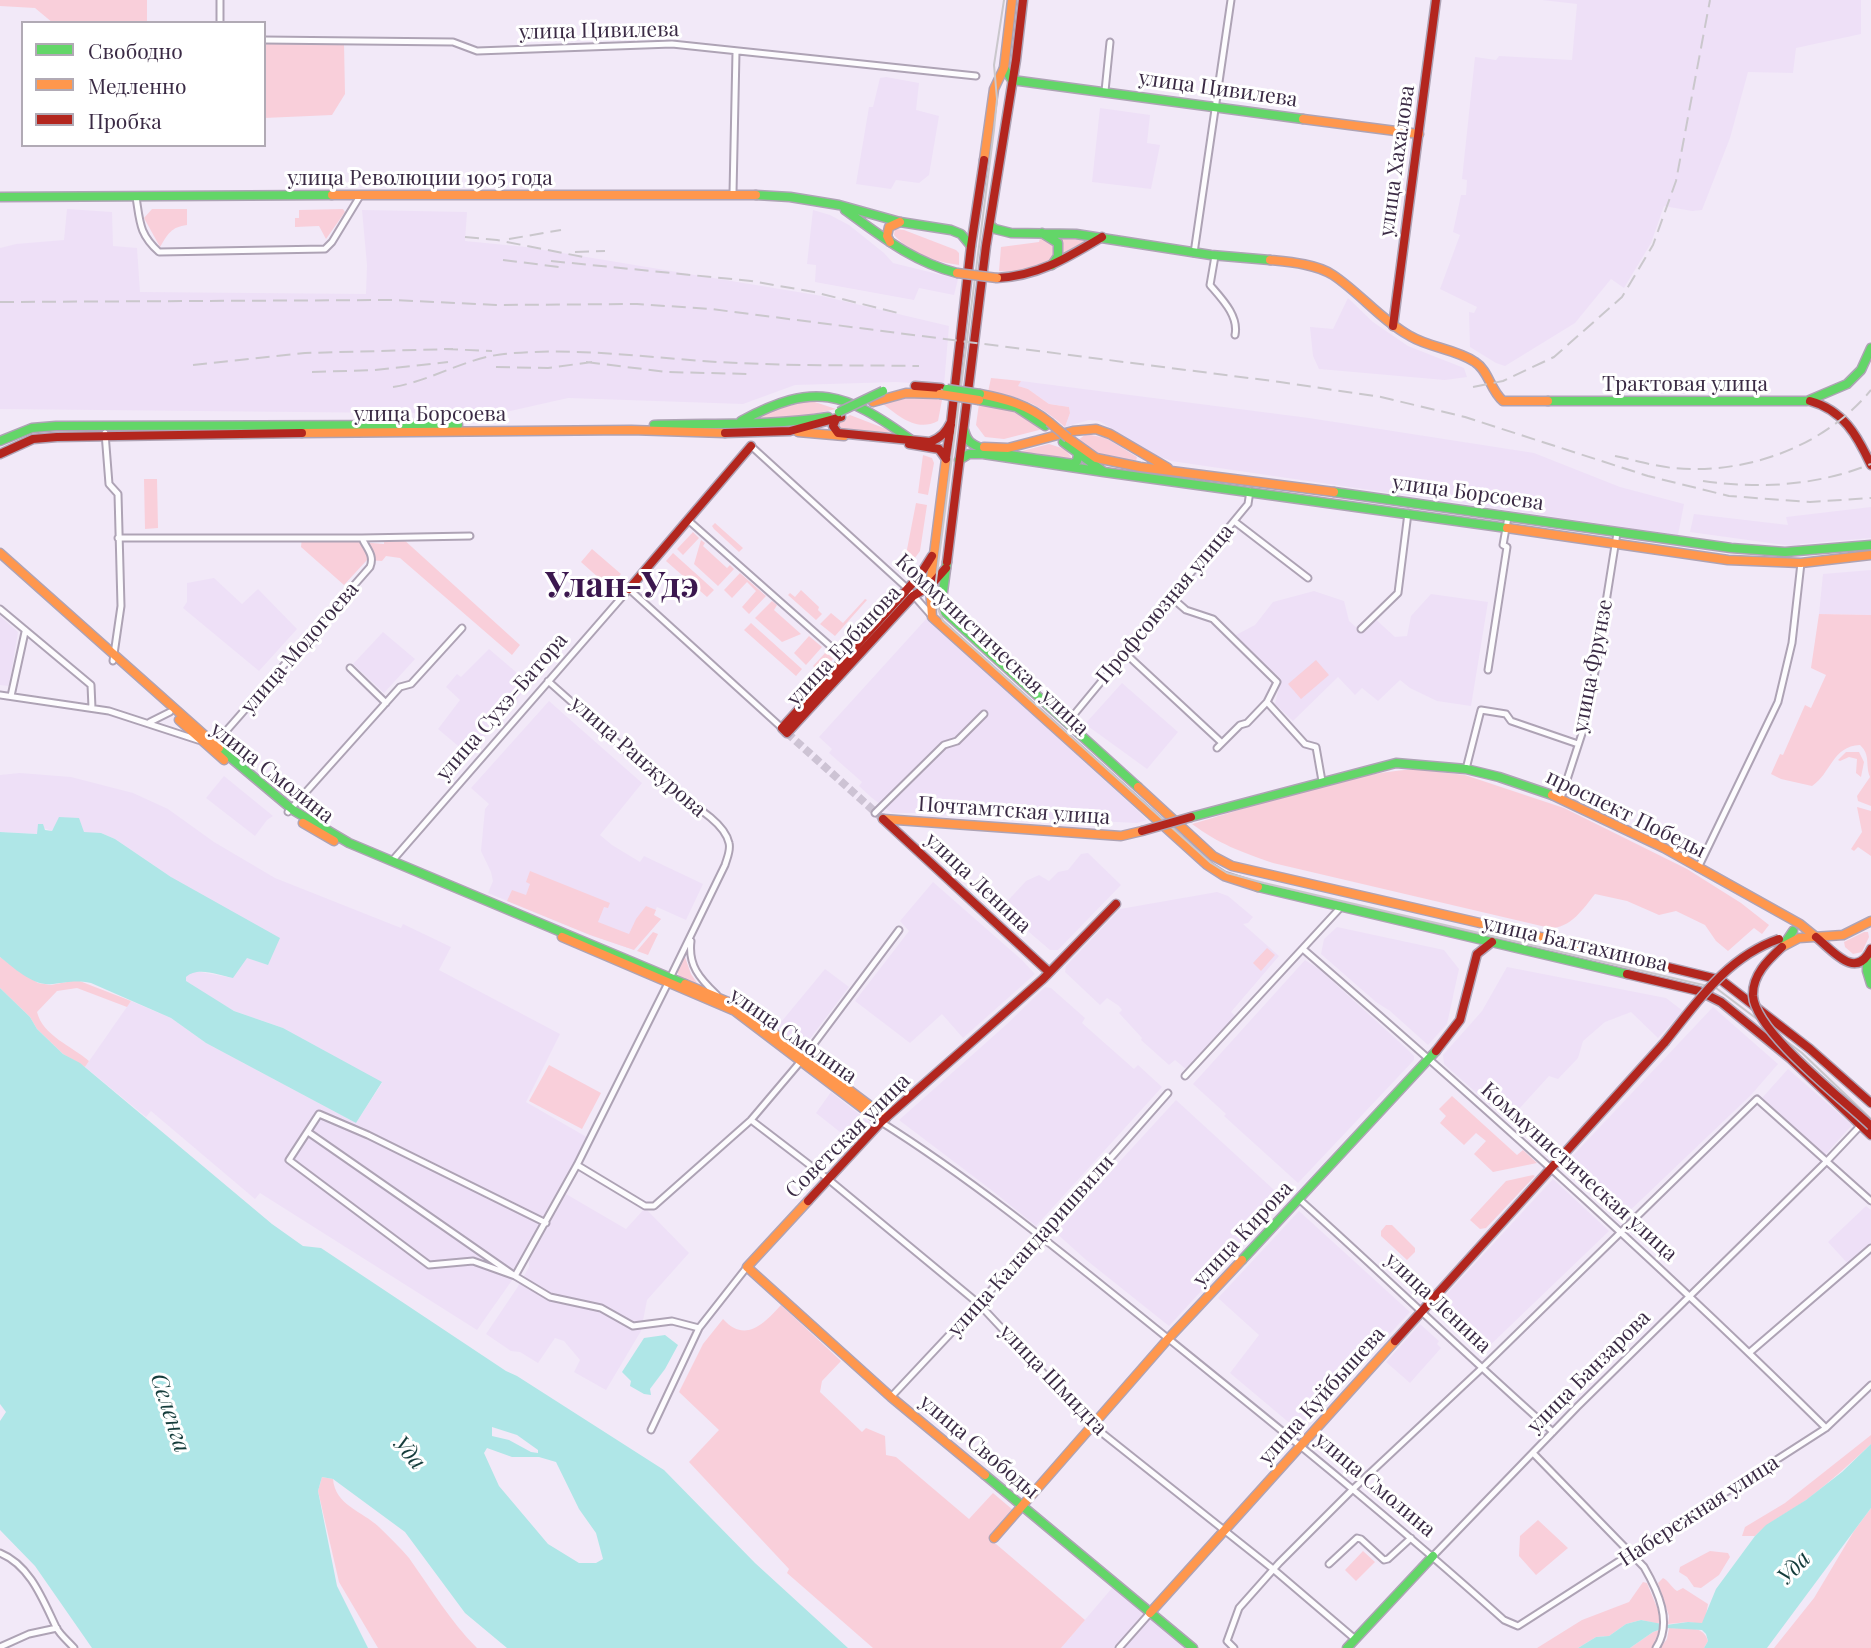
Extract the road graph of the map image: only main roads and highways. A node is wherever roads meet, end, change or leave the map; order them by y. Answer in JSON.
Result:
{"nodes":[{"id":1,"x":1012,"y":0,"type":"edge"},
{"id":2,"x":1023,"y":0,"type":"edge"},
{"id":3,"x":1436,"y":0,"type":"edge"},
{"id":4,"x":1004,"y":68,"type":"junction"},
{"id":5,"x":1012,"y":80,"type":"junction"},
{"id":6,"x":1419,"y":134,"type":"junction"},
{"id":7,"x":0,"y":197,"type":"edge"},
{"id":8,"x":839,"y":205,"type":"junction"},
{"id":9,"x":900,"y":222,"type":"junction"},
{"id":10,"x":989,"y":225,"type":"junction"},
{"id":11,"x":999,"y":232,"type":"junction"},
{"id":12,"x":1039,"y":232,"type":"junction"},
{"id":13,"x":1102,"y":237,"type":"junction"},
{"id":14,"x":890,"y":242,"type":"junction"},
{"id":15,"x":971,"y":246,"type":"junction"},
{"id":16,"x":986,"y":246,"type":"junction"},
{"id":17,"x":1051,"y":267,"type":"junction"},
{"id":18,"x":1393,"y":326,"type":"junction"},
{"id":19,"x":1871,"y":348,"type":"edge"},
{"id":20,"x":940,"y":391,"type":"junction"},
{"id":21,"x":1807,"y":401,"type":"junction"},
{"id":22,"x":839,"y":416,"type":"junction"},
{"id":23,"x":738,"y":422,"type":"junction"},
{"id":24,"x":951,"y":422,"type":"junction"},
{"id":25,"x":963,"y":427,"type":"junction"},
{"id":26,"x":791,"y":431,"type":"junction"},
{"id":27,"x":728,"y":432,"type":"junction"},
{"id":28,"x":752,"y":432,"type":"junction"},
{"id":29,"x":908,"y":440,"type":"junction"},
{"id":30,"x":1066,"y":440,"type":"junction"},
{"id":31,"x":0,"y":441,"type":"edge"},
{"id":32,"x":751,"y":446,"type":"junction"},
{"id":33,"x":984,"y":447,"type":"junction"},
{"id":34,"x":0,"y":454,"type":"edge"},
{"id":35,"x":1078,"y":455,"type":"junction"},
{"id":36,"x":946,"y":459,"type":"junction"},
{"id":37,"x":959,"y":460,"type":"junction"},
{"id":38,"x":1871,"y":465,"type":"edge"},
{"id":39,"x":1172,"y":471,"type":"junction"},
{"id":40,"x":1104,"y":472,"type":"junction"},
{"id":41,"x":1871,"y":545,"type":"edge"},
{"id":42,"x":934,"y":550,"type":"junction"},
{"id":43,"x":0,"y":553,"type":"edge"},
{"id":44,"x":1871,"y":555,"type":"edge"},
{"id":45,"x":0,"y":558,"type":"edge"},
{"id":46,"x":946,"y":568,"type":"junction"},
{"id":47,"x":930,"y":586,"type":"junction"},
{"id":48,"x":629,"y":589,"type":"road end"},
{"id":49,"x":914,"y":592,"type":"junction"},
{"id":50,"x":114,"y":657,"type":"junction"},
{"id":51,"x":784,"y":730,"type":"road end"},
{"id":52,"x":212,"y":747,"type":"junction"},
{"id":53,"x":879,"y":816,"type":"joint"},
{"id":54,"x":1191,"y":817,"type":"joint"},
{"id":55,"x":1232,"y":866,"type":"joint"},
{"id":56,"x":1224,"y":876,"type":"joint"},
{"id":57,"x":1116,"y":904,"type":"dead end"},
{"id":58,"x":1791,"y":919,"type":"junction"},
{"id":59,"x":1871,"y":921,"type":"edge"},
{"id":60,"x":1860,"y":928,"type":"junction"},
{"id":61,"x":1871,"y":931,"type":"edge"},
{"id":62,"x":1531,"y":934,"type":"junction"},
{"id":63,"x":1843,"y":935,"type":"junction"},
{"id":64,"x":1816,"y":937,"type":"junction"},
{"id":65,"x":1788,"y":938,"type":"junction"},
{"id":66,"x":1492,"y":943,"type":"junction"},
{"id":67,"x":1528,"y":950,"type":"junction"},
{"id":68,"x":1869,"y":953,"type":"edge"},
{"id":69,"x":1843,"y":957,"type":"junction"},
{"id":70,"x":1049,"y":972,"type":"junction"},
{"id":71,"x":670,"y":980,"type":"junction"},
{"id":72,"x":1870,"y":980,"type":"edge"},
{"id":73,"x":803,"y":1058,"type":"junction"},
{"id":74,"x":1871,"y":1104,"type":"edge"},
{"id":75,"x":883,"y":1120,"type":"junction"},
{"id":76,"x":1871,"y":1126,"type":"edge"},
{"id":77,"x":1871,"y":1135,"type":"edge"},
{"id":78,"x":747,"y":1268,"type":"joint"},
{"id":79,"x":1022,"y":1507,"type":"junction"},
{"id":80,"x":994,"y":1538,"type":"dead end"},
{"id":81,"x":1433,"y":1556,"type":"road end"},
{"id":82,"x":1150,"y":1613,"type":"junction"},
{"id":83,"x":1193,"y":1648,"type":"edge"},
{"id":84,"x":1348,"y":1648,"type":"edge"}],
"edges":[{"from":1,"to":4,"type":"main road"},
{"from":2,"to":5,"type":"main road"},
{"from":3,"to":6,"type":"main road","name":"улица Хахалова"},
{"from":4,"to":5,"type":"main road"},
{"from":4,"to":15,"type":"main road"},
{"from":5,"to":6,"type":"main road","name":"улица Цивилева"},
{"from":5,"to":10,"type":"main road"},
{"from":6,"to":18,"type":"main road","name":"улица Хахалова"},
{"from":7,"to":8,"type":"main road","name":"улица Революции 1905 года"},
{"from":8,"to":9,"type":"main road","name":"улица Революции 1905 года"},
{"from":8,"to":14,"type":"main road","name":"улица Революции 1905 года"},
{"from":9,"to":14,"type":"main road"},
{"from":9,"to":15,"type":"main road","name":"улица Революции 1905 года"},
{"from":10,"to":11,"type":"main road"},
{"from":10,"to":16,"type":"main road"},
{"from":11,"to":12,"type":"main road"},
{"from":11,"to":16,"type":"main road"},
{"from":12,"to":13,"type":"main road"},
{"from":12,"to":17,"type":"main road"},
{"from":13,"to":17,"type":"main road","name":"улица Революции 1905 года"},
{"from":13,"to":18,"type":"main road"},
{"from":14,"to":17,"type":"main road","name":"улица Революции 1905 года","bridge":true},
{"from":15,"to":24,"type":"main road"},
{"from":16,"to":25,"type":"main road"},
{"from":18,"to":21,"type":"main road","name":"Трактовая улица"},
{"from":19,"to":21,"type":"main road","name":"Трактовая улица"},
{"from":20,"to":22,"type":"main road","name":"улица Борсоева"},
{"from":20,"to":22,"type":"main road","bridge":true},
{"from":20,"to":30,"type":"main road","bridge":true},
{"from":21,"to":38,"type":"main road"},
{"from":22,"to":23,"type":"main road","name":"улица Борсоева"},
{"from":22,"to":26,"type":"main road","name":"улица Борсоева"},
{"from":22,"to":29,"type":"main road"},
{"from":23,"to":29,"type":"main road","name":"улица Борсоева"},
{"from":23,"to":31,"type":"main road","name":"улица Борсоева"},
{"from":24,"to":29,"type":"main road"},
{"from":24,"to":36,"type":"main road","name":"улица Ербанова"},
{"from":25,"to":33,"type":"main road"},
{"from":25,"to":37,"type":"main road"},
{"from":26,"to":28,"type":"main road","name":"улица Борсоева"},
{"from":26,"to":36,"type":"main road"},
{"from":27,"to":28,"type":"main road","name":"улица Борсоева"},
{"from":27,"to":32,"type":"main road"},
{"from":27,"to":34,"type":"main road","name":"улица Борсоева"},
{"from":28,"to":32,"type":"main road"},
{"from":30,"to":35,"type":"main road","name":"улица Борсоева"},
{"from":30,"to":39,"type":"main road","name":"улица Борсоева"},
{"from":32,"to":48,"type":"main road","name":"улица Сухэ-Батора"},
{"from":33,"to":35,"type":"main road"},
{"from":33,"to":39,"type":"main road"},
{"from":35,"to":40,"type":"main road","name":"улица Борсоева"},
{"from":36,"to":42,"type":"main road","name":"улица Ербанова"},
{"from":37,"to":40,"type":"main road","name":"улица Борсоева"},
{"from":37,"to":46,"type":"main road"},
{"from":39,"to":41,"type":"main road","name":"улица Борсоева"},
{"from":40,"to":44,"type":"main road","name":"улица Борсоева"},
{"from":42,"to":47,"type":"main road"},
{"from":42,"to":49,"type":"main road","name":"улица Ербанова"},
{"from":43,"to":50,"type":"main road"},
{"from":45,"to":50,"type":"main road","name":"улица Смолина"},
{"from":46,"to":47,"type":"main road","name":"улица Ербанова"},
{"from":46,"to":55,"type":"main road","name":"Коммунистическая улица"},
{"from":47,"to":49,"type":"main road","name":"улица Ербанова"},
{"from":47,"to":56,"type":"main road","name":"Коммунистическая улица"},
{"from":49,"to":51,"type":"main road","name":"улица Ербанова"},
{"from":50,"to":52,"type":"main road"},
{"from":50,"to":52,"type":"main road","name":"улица Смолина"},
{"from":52,"to":71,"type":"main road","name":"улица Смолина"},
{"from":53,"to":54,"type":"main road","name":"Почтамтская улица","bridge":true},
{"from":53,"to":70,"type":"main road","name":"улица Ленина"},
{"from":54,"to":58,"type":"main road","name":"проспект Победы"},
{"from":55,"to":62,"type":"main road","name":"улица Балтахинова"},
{"from":56,"to":66,"type":"main road","name":"улица Балтахинова"},
{"from":57,"to":70,"type":"main road","name":"Советская улица"},
{"from":58,"to":64,"type":"main road","name":"проспект Победы"},
{"from":58,"to":65,"type":"main road"},
{"from":59,"to":60,"type":"main road"},
{"from":60,"to":61,"type":"main road"},
{"from":60,"to":63,"type":"main road"},
{"from":62,"to":67,"type":"main road"},
{"from":62,"to":74,"type":"main road","name":"улица Балтахинова"},
{"from":63,"to":64,"type":"main road"},
{"from":63,"to":69,"type":"main road"},
{"from":64,"to":65,"type":"main road"},
{"from":64,"to":69,"type":"main road"},
{"from":65,"to":76,"type":"main road","bridge":true},
{"from":65,"to":82,"type":"main road","name":"улица Куйбышева","bridge":true},
{"from":66,"to":67,"type":"main road","name":"улица Балтахинова"},
{"from":66,"to":79,"type":"main road","name":"улица Кирова"},
{"from":67,"to":77,"type":"main road","name":"улица Балтахинова"},
{"from":68,"to":69,"type":"main road"},
{"from":68,"to":72,"type":"main road"},
{"from":70,"to":75,"type":"main road","name":"Советская улица"},
{"from":71,"to":73,"type":"main road","name":"улица Смолина"},
{"from":71,"to":73,"type":"main road"},
{"from":73,"to":75,"type":"main road","name":"улица Смолина"},
{"from":75,"to":78,"type":"main road","name":"Советская улица"},
{"from":78,"to":79,"type":"main road","name":"улица Свободы"},
{"from":79,"to":80,"type":"main road","name":"улица Кирова"},
{"from":79,"to":82,"type":"main road","name":"улица Свободы"},
{"from":81,"to":84,"type":"main road","name":"улица Банзарова"},
{"from":82,"to":83,"type":"main road","name":"улица Свободы"}]}
